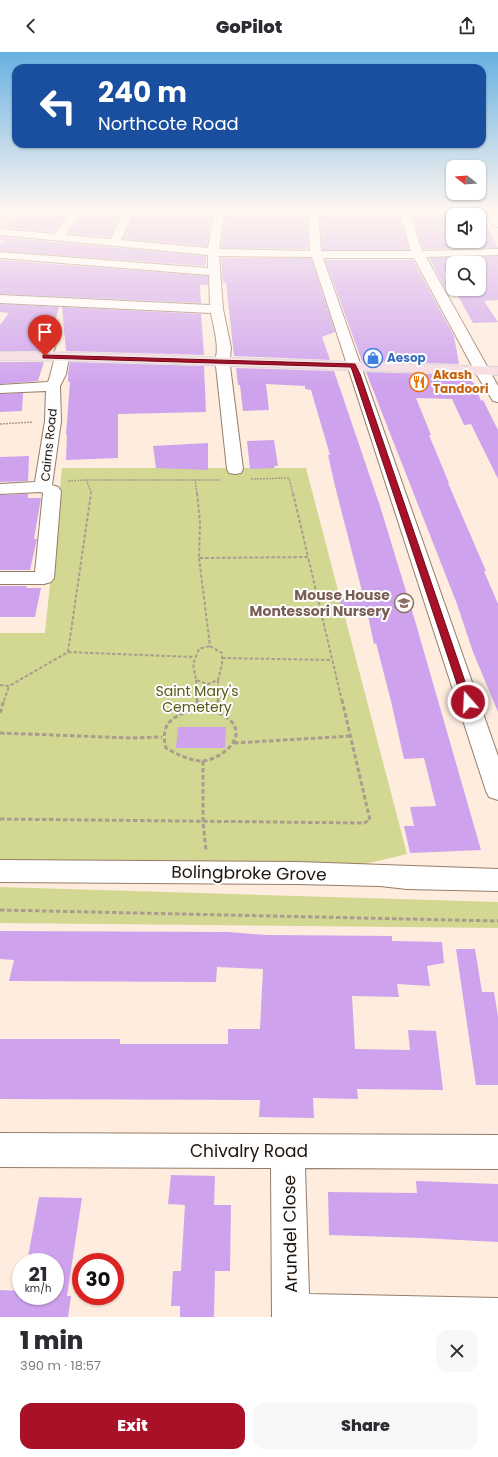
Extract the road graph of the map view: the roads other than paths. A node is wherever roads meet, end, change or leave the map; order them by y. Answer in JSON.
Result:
{"nodes":[{"id":1,"x":189,"y":270,"type":"edge"},
{"id":2,"x":322,"y":270,"type":"edge"},
{"id":3,"x":427,"y":270,"type":"edge"},
{"id":4,"x":214,"y":272,"type":"joint"},
{"id":5,"x":0,"y":300,"type":"edge"},
{"id":6,"x":217,"y":310,"type":"junction"},
{"id":7,"x":0,"y":356,"type":"edge"},
{"id":8,"x":62,"y":357,"type":"junction"},
{"id":9,"x":221,"y":361,"type":"junction"},
{"id":10,"x":353,"y":365,"type":"junction"},
{"id":11,"x":481,"y":370,"type":"junction"},
{"id":12,"x":498,"y":370,"type":"edge"},
{"id":13,"x":53,"y":386,"type":"junction"},
{"id":14,"x":0,"y":389,"type":"edge"},
{"id":15,"x":498,"y":398,"type":"edge"},
{"id":16,"x":230,"y":474,"type":"road end"},
{"id":17,"x":49,"y":483,"type":"junction"},
{"id":18,"x":0,"y":489,"type":"edge"},
{"id":19,"x":0,"y":578,"type":"edge"},
{"id":20,"x":498,"y":791,"type":"edge"},
{"id":21,"x":0,"y":871,"type":"edge"},
{"id":22,"x":498,"y":880,"type":"edge"},
{"id":23,"x":0,"y":1150,"type":"edge"},
{"id":24,"x":288,"y":1151,"type":"junction"},
{"id":25,"x":498,"y":1152,"type":"edge"},
{"id":26,"x":291,"y":1315,"type":"edge"},
{"id":27,"x":498,"y":1317,"type":"edge"}],
"edges":[{"from":1,"to":4,"type":"street"},
{"from":2,"to":10,"type":"street"},
{"from":3,"to":11,"type":"street"},
{"from":4,"to":6,"type":"street"},
{"from":5,"to":6,"type":"street"},
{"from":6,"to":9,"type":"street"},
{"from":7,"to":8,"type":"main road"},
{"from":8,"to":9,"type":"main road"},
{"from":8,"to":13,"type":"street","name":"Cairns Road"},
{"from":9,"to":10,"type":"main road"},
{"from":9,"to":16,"type":"street"},
{"from":10,"to":11,"type":"main road"},
{"from":10,"to":20,"type":"street"},
{"from":11,"to":12,"type":"main road"},
{"from":11,"to":15,"type":"street"},
{"from":13,"to":14,"type":"street"},
{"from":13,"to":17,"type":"street","name":"Cairns Road"},
{"from":17,"to":18,"type":"street"},
{"from":17,"to":19,"type":"street","name":"Cairns Road"},
{"from":21,"to":22,"type":"street","name":"Bolingbroke Grove"},
{"from":23,"to":24,"type":"street","name":"Chivalry Road"},
{"from":24,"to":25,"type":"street","name":"Chivalry Road"},
{"from":24,"to":26,"type":"street","name":"Arundel Close"},
{"from":26,"to":27,"type":"street"}]}
